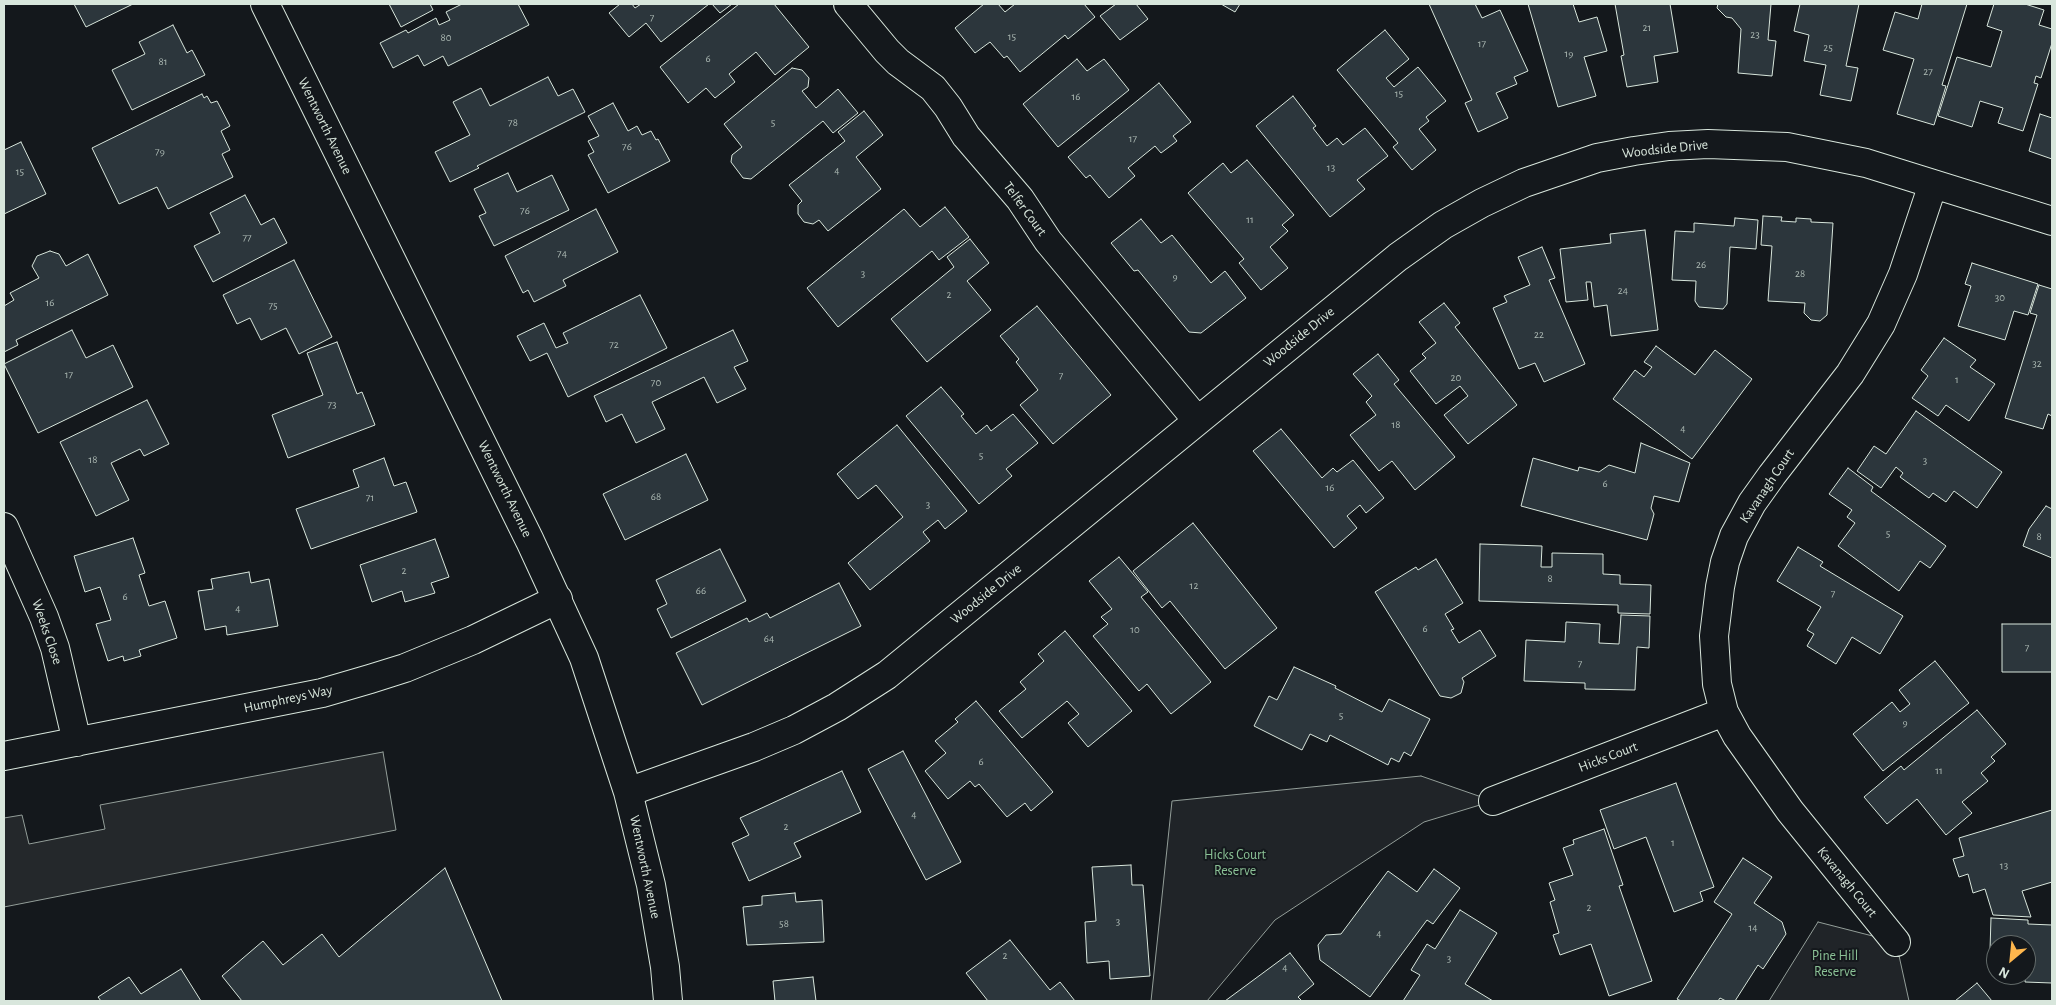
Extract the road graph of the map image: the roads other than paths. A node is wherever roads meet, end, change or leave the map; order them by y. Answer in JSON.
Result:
{"nodes":[{"id":1,"x":264,"y":4,"type":"edge"},
{"id":2,"x":848,"y":4,"type":"edge"},
{"id":3,"x":1933,"y":184,"type":"junction"},
{"id":4,"x":2052,"y":221,"type":"edge"},
{"id":5,"x":1197,"y":420,"type":"junction"},
{"id":6,"x":4,"y":527,"type":"edge"},
{"id":7,"x":558,"y":599,"type":"junction"},
{"id":8,"x":1724,"y":712,"type":"junction"},
{"id":9,"x":77,"y":742,"type":"junction"},
{"id":10,"x":4,"y":756,"type":"edge"},
{"id":11,"x":628,"y":792,"type":"junction"},
{"id":12,"x":1493,"y":801,"type":"dead end"},
{"id":13,"x":1896,"y":942,"type":"dead end"},
{"id":14,"x":668,"y":1001,"type":"edge"}],
"edges":[{"from":1,"to":7,"type":"street","name":"Wentworth Avenue"},
{"from":2,"to":5,"type":"street","name":"Telfer Court"},
{"from":3,"to":4,"type":"street","name":"Woodside Drive"},
{"from":3,"to":5,"type":"street","name":"Woodside Drive"},
{"from":3,"to":8,"type":"street","name":"Kavanagh Court"},
{"from":5,"to":11,"type":"street","name":"Woodside Drive"},
{"from":6,"to":9,"type":"street","name":"Weeks Close"},
{"from":7,"to":9,"type":"street","name":"Humphreys Way"},
{"from":7,"to":11,"type":"street","name":"Wentworth Avenue"},
{"from":8,"to":12,"type":"street","name":"Hicks Court"},
{"from":8,"to":13,"type":"street","name":"Kavanagh Court"},
{"from":9,"to":10,"type":"street","name":"Humphreys Way"},
{"from":11,"to":14,"type":"street","name":"Wentworth Avenue"}]}
